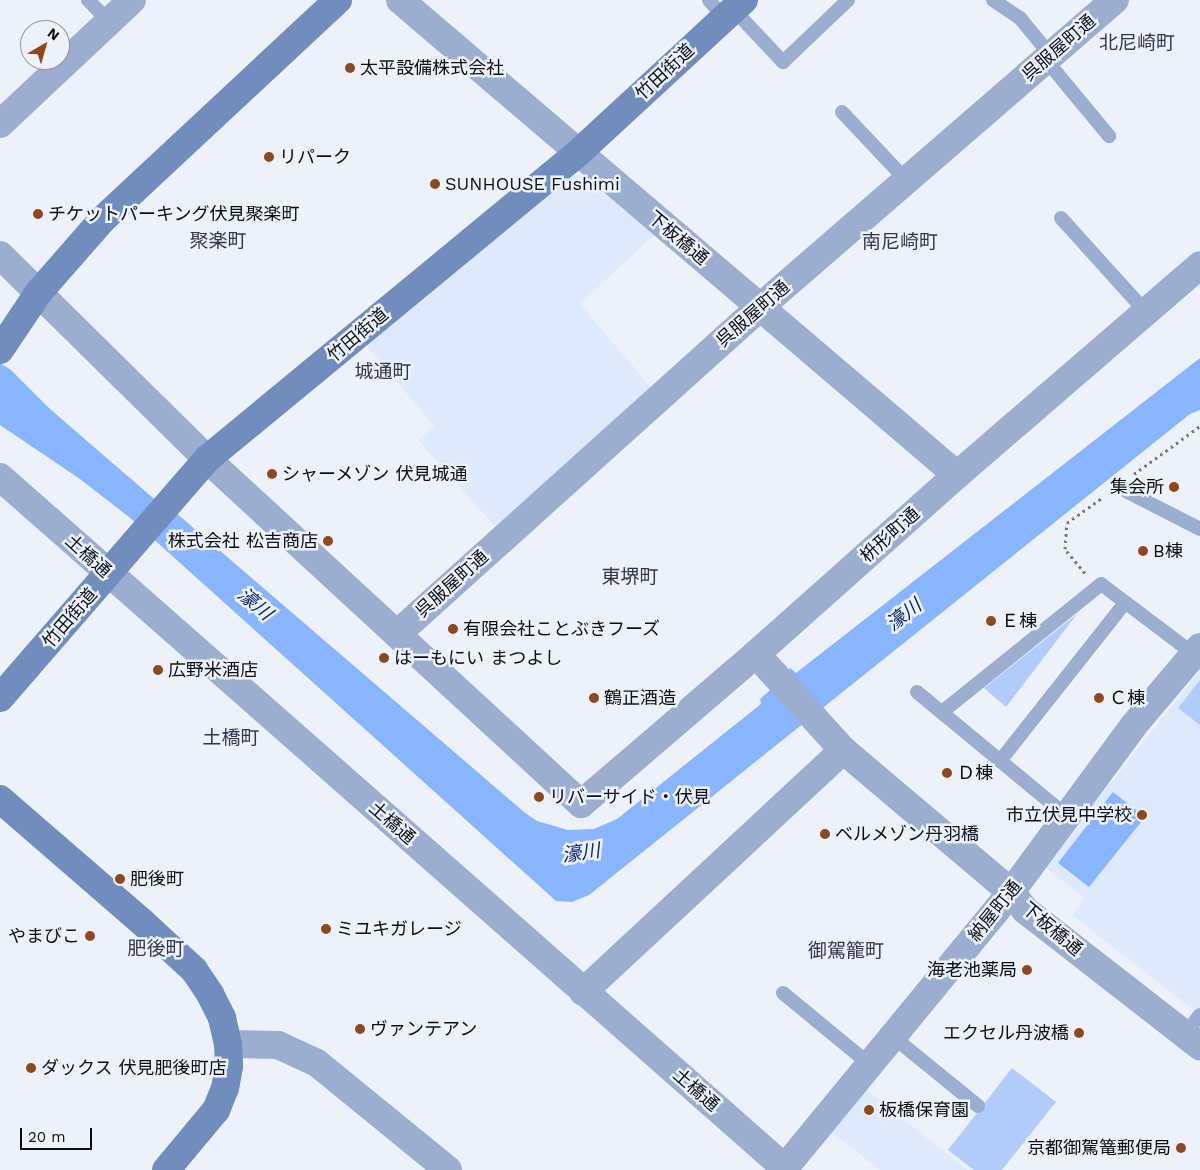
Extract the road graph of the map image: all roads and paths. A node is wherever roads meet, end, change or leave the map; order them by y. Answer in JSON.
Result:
{"nodes":[{"id":1,"x":88,"y":0,"type":"edge"},
{"id":2,"x":132,"y":0,"type":"edge"},
{"id":3,"x":338,"y":0,"type":"edge"},
{"id":4,"x":400,"y":0,"type":"edge"},
{"id":5,"x":848,"y":0,"type":"edge"},
{"id":6,"x":993,"y":0,"type":"edge"},
{"id":7,"x":1115,"y":0,"type":"edge"},
{"id":8,"x":728,"y":7,"type":"edge"},
{"id":9,"x":109,"y":22,"type":"junction"},
{"id":10,"x":1048,"y":58,"type":"junction"},
{"id":11,"x":842,"y":112,"type":"dead end"},
{"id":12,"x":0,"y":124,"type":"edge"},
{"id":13,"x":1109,"y":136,"type":"dead end"},
{"id":14,"x":578,"y":153,"type":"junction"},
{"id":15,"x":907,"y":181,"type":"junction"},
{"id":16,"x":1061,"y":218,"type":"dead end"},
{"id":17,"x":0,"y":255,"type":"edge"},
{"id":18,"x":1200,"y":265,"type":"edge"},
{"id":19,"x":40,"y":292,"type":"junction"},
{"id":20,"x":759,"y":308,"type":"junction"},
{"id":21,"x":1146,"y":312,"type":"junction"},
{"id":22,"x":4,"y":344,"type":"edge"},
{"id":23,"x":207,"y":459,"type":"junction"},
{"id":24,"x":957,"y":475,"type":"junction"},
{"id":25,"x":0,"y":477,"type":"edge"},
{"id":26,"x":1118,"y":487,"type":"dead end"},
{"id":27,"x":1200,"y":529,"type":"edge"},
{"id":28,"x":108,"y":574,"type":"junction"},
{"id":29,"x":1125,"y":603,"type":"junction"},
{"id":30,"x":397,"y":634,"type":"junction"},
{"id":31,"x":1197,"y":651,"type":"edge"},
{"id":32,"x":756,"y":654,"type":"junction"},
{"id":33,"x":917,"y":692,"type":"dead end"},
{"id":34,"x":0,"y":698,"type":"edge"},
{"id":35,"x":942,"y":712,"type":"junction"},
{"id":36,"x":843,"y":750,"type":"junction"},
{"id":37,"x":1000,"y":761,"type":"junction"},
{"id":38,"x":0,"y":799,"type":"edge"},
{"id":39,"x":1067,"y":816,"type":"junction"},
{"id":40,"x":1011,"y":892,"type":"junction"},
{"id":41,"x":583,"y":992,"type":"junction"},
{"id":42,"x":783,"y":993,"type":"dead end"},
{"id":43,"x":1195,"y":1032,"type":"edge"},
{"id":44,"x":892,"y":1036,"type":"junction"},
{"id":45,"x":228,"y":1044,"type":"junction"},
{"id":46,"x":869,"y":1064,"type":"junction"},
{"id":47,"x":978,"y":1106,"type":"dead end"},
{"id":48,"x":784,"y":1169,"type":"edge"},
{"id":49,"x":166,"y":1170,"type":"edge"},
{"id":50,"x":448,"y":1170,"type":"edge"}],
"edges":[{"from":1,"to":9,"type":"lane"},
{"from":2,"to":9,"type":"street"},
{"from":3,"to":19,"type":"main road"},
{"from":4,"to":14,"type":"street","name":"下板橋通"},
{"from":5,"to":8,"type":"lane"},
{"from":6,"to":10,"type":"lane"},
{"from":7,"to":10,"type":"street","name":"呉服屋町通"},
{"from":8,"to":14,"type":"main road","name":"竹田街道"},
{"from":9,"to":12,"type":"street"},
{"from":10,"to":13,"type":"lane"},
{"from":10,"to":15,"type":"street","name":"呉服屋町通"},
{"from":11,"to":15,"type":"lane"},
{"from":14,"to":20,"type":"street","name":"下板橋通"},
{"from":14,"to":23,"type":"main road","name":"竹田街道"},
{"from":15,"to":20,"type":"street","name":"呉服屋町通"},
{"from":16,"to":21,"type":"lane"},
{"from":17,"to":19,"type":"street"},
{"from":18,"to":21,"type":"street","name":"枡形町通"},
{"from":19,"to":22,"type":"main road"},
{"from":19,"to":23,"type":"street"},
{"from":20,"to":24,"type":"street","name":"下板橋通"},
{"from":20,"to":30,"type":"street","name":"呉服屋町通"},
{"from":21,"to":24,"type":"street","name":"枡形町通"},
{"from":23,"to":28,"type":"main road","name":"竹田街道"},
{"from":23,"to":30,"type":"street"},
{"from":24,"to":32,"type":"street","name":"枡形町通"},
{"from":25,"to":28,"type":"street","name":"土橋通"},
{"from":26,"to":27,"type":"lane"},
{"from":28,"to":34,"type":"main road","name":"竹田街道"},
{"from":28,"to":41,"type":"street","name":"土橋通"},
{"from":29,"to":31,"type":"lane"},
{"from":29,"to":35,"type":"lane"},
{"from":29,"to":37,"type":"lane"},
{"from":30,"to":32,"type":"street","name":"枡形町通"},
{"from":31,"to":39,"type":"street","name":"納屋町通"},
{"from":32,"to":36,"type":"street","name":"下板橋通"},
{"from":33,"to":35,"type":"lane"},
{"from":35,"to":37,"type":"lane"},
{"from":36,"to":40,"type":"street","name":"下板橋通"},
{"from":36,"to":41,"type":"street"},
{"from":37,"to":39,"type":"lane"},
{"from":38,"to":45,"type":"main road"},
{"from":39,"to":40,"type":"street","name":"納屋町通"},
{"from":40,"to":43,"type":"street","name":"下板橋通"},
{"from":40,"to":44,"type":"street","name":"納屋町通"},
{"from":41,"to":48,"type":"street","name":"土橋通"},
{"from":42,"to":46,"type":"lane"},
{"from":44,"to":46,"type":"street","name":"納屋町通"},
{"from":44,"to":47,"type":"lane"},
{"from":45,"to":49,"type":"main road"},
{"from":45,"to":50,"type":"street"},
{"from":46,"to":48,"type":"street","name":"納屋町通"}]}
